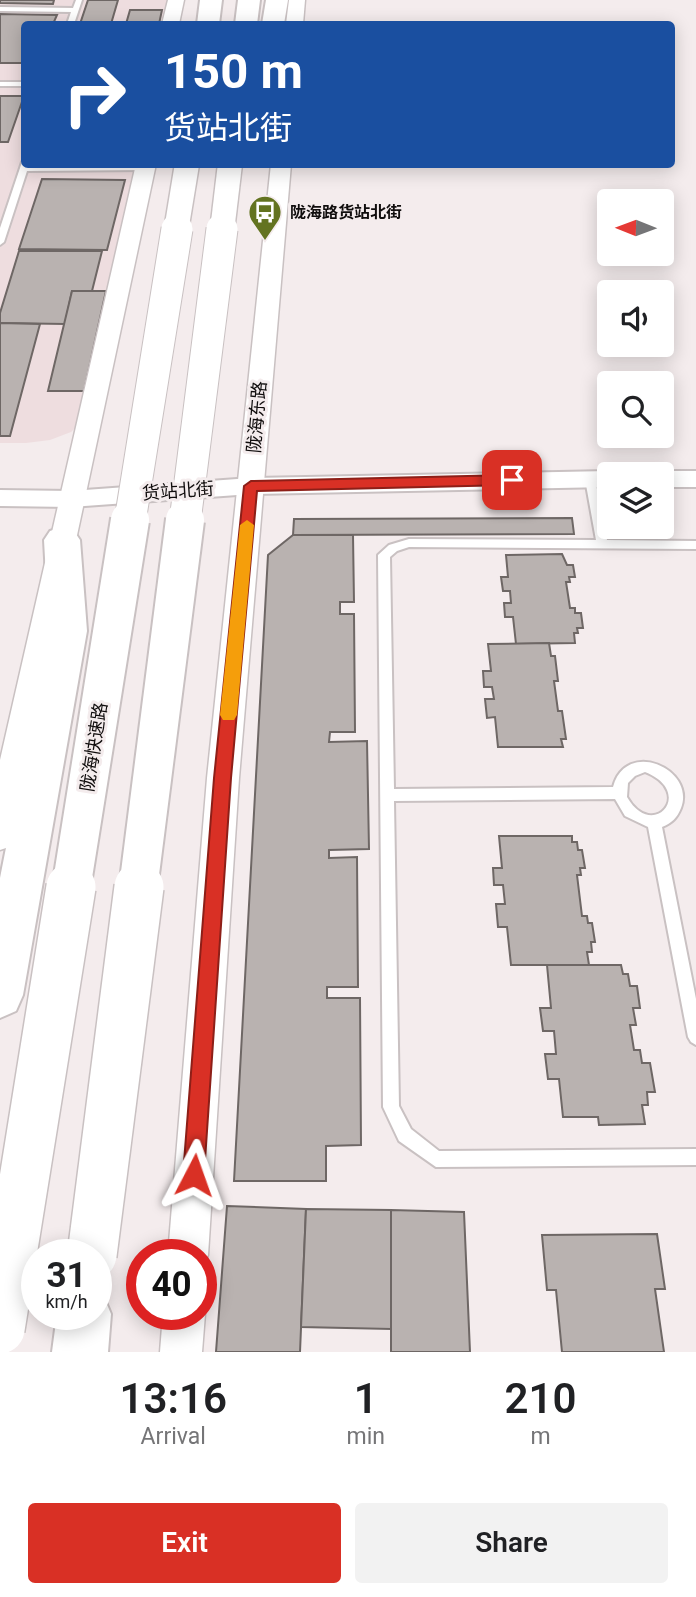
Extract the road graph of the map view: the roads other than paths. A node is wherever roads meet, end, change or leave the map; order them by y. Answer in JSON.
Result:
{"nodes":[{"id":1,"x":79,"y":0,"type":"edge"},
{"id":2,"x":176,"y":0,"type":"edge"},
{"id":3,"x":211,"y":0,"type":"edge"},
{"id":4,"x":249,"y":0,"type":"edge"},
{"id":5,"x":277,"y":0,"type":"edge"},
{"id":6,"x":297,"y":0,"type":"edge"},
{"id":7,"x":0,"y":9,"type":"edge"},
{"id":8,"x":76,"y":10,"type":"junction"},
{"id":9,"x":72,"y":21,"type":"edge"},
{"id":10,"x":172,"y":21,"type":"edge"},
{"id":11,"x":208,"y":21,"type":"edge"},
{"id":12,"x":246,"y":21,"type":"edge"},
{"id":13,"x":274,"y":21,"type":"edge"},
{"id":14,"x":295,"y":21,"type":"edge"},
{"id":15,"x":0,"y":83,"type":"edge"},
{"id":16,"x":21,"y":84,"type":"edge"},
{"id":17,"x":24,"y":168,"type":"edge"},
{"id":18,"x":145,"y":168,"type":"edge"},
{"id":19,"x":186,"y":168,"type":"edge"},
{"id":20,"x":229,"y":168,"type":"edge"},
{"id":21,"x":281,"y":168,"type":"edge"},
{"id":22,"x":0,"y":204,"type":"edge"},
{"id":23,"x":12,"y":204,"type":"junction"},
{"id":24,"x":0,"y":242,"type":"edge"},
{"id":25,"x":597,"y":479,"type":"edge"},
{"id":26,"x":674,"y":479,"type":"edge"},
{"id":27,"x":696,"y":479,"type":"edge"},
{"id":28,"x":251,"y":486,"type":"junction"},
{"id":29,"x":0,"y":498,"type":"edge"},
{"id":30,"x":71,"y":499,"type":"junction"},
{"id":31,"x":602,"y":539,"type":"edge"},
{"id":32,"x":62,"y":540,"type":"junction"},
{"id":33,"x":602,"y":545,"type":"junction"},
{"id":34,"x":696,"y":545,"type":"edge"},
{"id":35,"x":619,"y":793,"type":"junction"},
{"id":36,"x":387,"y":795,"type":"junction"},
{"id":37,"x":654,"y":822,"type":"junction"},
{"id":38,"x":0,"y":835,"type":"edge"},
{"id":39,"x":0,"y":995,"type":"edge"},
{"id":40,"x":696,"y":1037,"type":"edge"},
{"id":41,"x":696,"y":1157,"type":"edge"},
{"id":42,"x":94,"y":1239,"type":"edge"},
{"id":43,"x":189,"y":1239,"type":"edge"},
{"id":44,"x":0,"y":1329,"type":"edge"},
{"id":45,"x":82,"y":1330,"type":"edge"},
{"id":46,"x":183,"y":1330,"type":"edge"},
{"id":47,"x":80,"y":1352,"type":"edge"},
{"id":48,"x":181,"y":1352,"type":"edge"}],
"edges":[{"from":1,"to":8,"type":"lane"},
{"from":2,"to":10,"type":"street"},
{"from":3,"to":11,"type":"highway"},
{"from":4,"to":12,"type":"highway"},
{"from":5,"to":13,"type":"highway"},
{"from":6,"to":14,"type":"street"},
{"from":7,"to":8,"type":"lane"},
{"from":8,"to":9,"type":"lane"},
{"from":15,"to":16,"type":"lane"},
{"from":17,"to":23,"type":"lane"},
{"from":18,"to":30,"type":"street"},
{"from":19,"to":44,"type":"highway","name":"陇海快速路","bridge":true},
{"from":20,"to":42,"type":"highway","bridge":true},
{"from":21,"to":28,"type":"street","name":"陇海东路"},
{"from":22,"to":23,"type":"lane"},
{"from":23,"to":24,"type":"lane"},
{"from":25,"to":28,"type":"street","name":"货站北街"},
{"from":26,"to":27,"type":"street"},
{"from":28,"to":30,"type":"street","name":"货站北街"},
{"from":28,"to":43,"type":"street","name":"陇海东路"},
{"from":29,"to":30,"type":"street","name":"货站北街"},
{"from":30,"to":32,"type":"street"},
{"from":31,"to":33,"type":"lane"},
{"from":32,"to":38,"type":"street"},
{"from":32,"to":39,"type":"highway"},
{"from":33,"to":34,"type":"lane"},
{"from":33,"to":36,"type":"lane"},
{"from":35,"to":36,"type":"lane"},
{"from":35,"to":37,"type":"lane"},
{"from":35,"to":37,"type":"lane"},
{"from":36,"to":41,"type":"lane"},
{"from":37,"to":40,"type":"lane"},
{"from":45,"to":47,"type":"highway"},
{"from":46,"to":48,"type":"street"}]}
